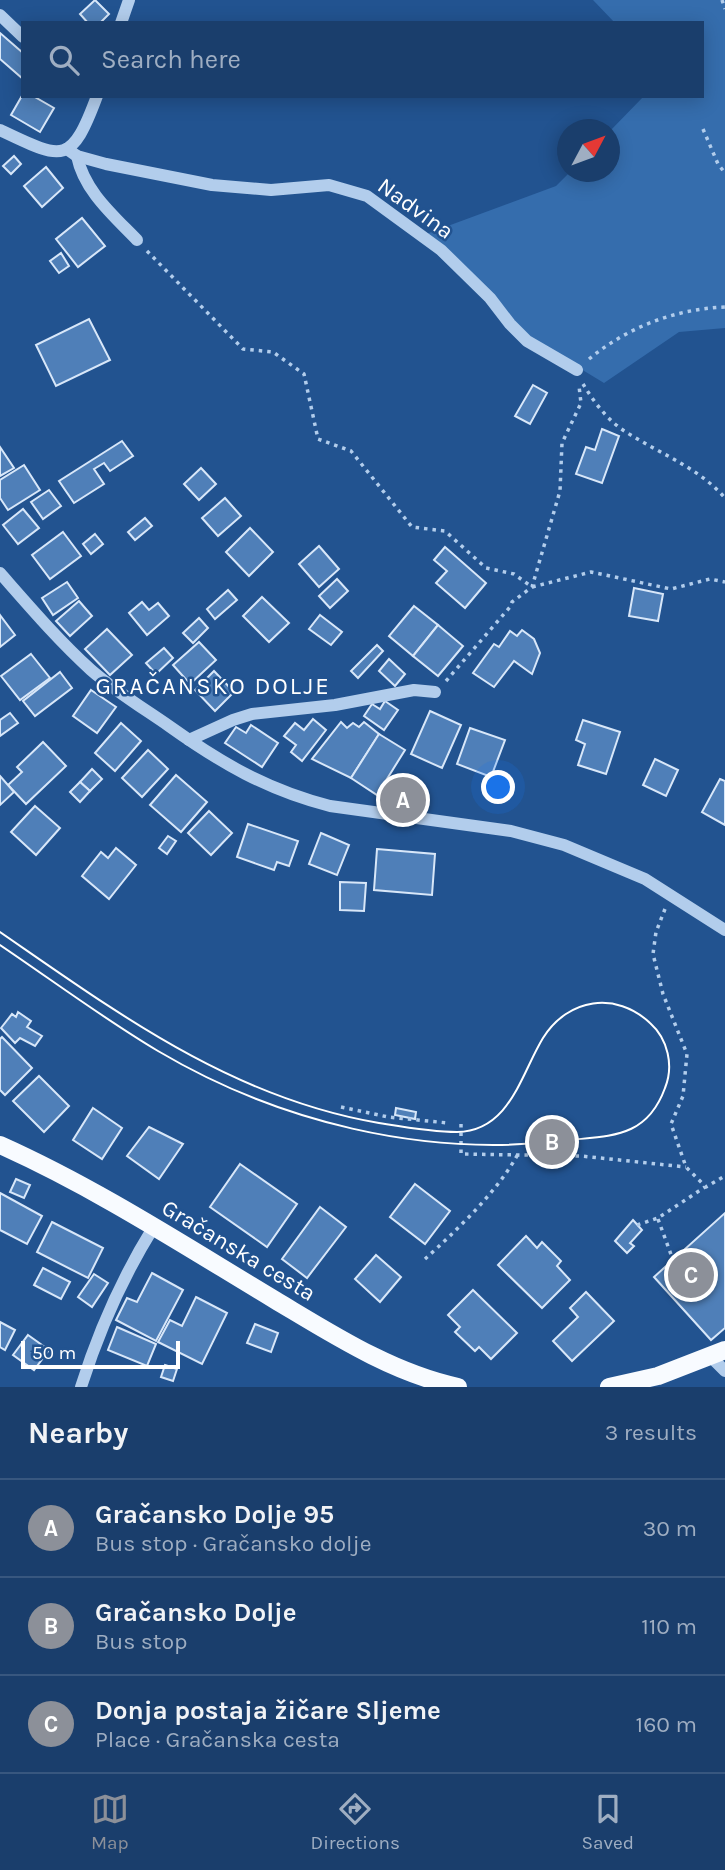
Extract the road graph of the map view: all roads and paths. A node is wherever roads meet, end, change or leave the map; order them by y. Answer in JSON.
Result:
{"nodes":[{"id":1,"x":129,"y":0,"type":"edge"},
{"id":2,"x":722,"y":0,"type":"edge"},
{"id":3,"x":725,"y":9,"type":"edge"},
{"id":4,"x":0,"y":15,"type":"edge"},
{"id":5,"x":122,"y":21,"type":"edge"},
{"id":6,"x":21,"y":35,"type":"edge"},
{"id":7,"x":95,"y":98,"type":"edge"},
{"id":8,"x":703,"y":129,"type":"dead end"},
{"id":9,"x":0,"y":130,"type":"edge"},
{"id":10,"x":72,"y":153,"type":"junction"},
{"id":11,"x":725,"y":173,"type":"edge"},
{"id":12,"x":137,"y":240,"type":"joint"},
{"id":13,"x":725,"y":307,"type":"edge"},
{"id":14,"x":577,"y":370,"type":"junction"},
{"id":15,"x":725,"y":498,"type":"edge"},
{"id":16,"x":0,"y":573,"type":"edge"},
{"id":17,"x":725,"y":582,"type":"edge"},
{"id":18,"x":532,"y":587,"type":"junction"},
{"id":19,"x":435,"y":692,"type":"joint"},
{"id":20,"x":189,"y":740,"type":"junction"},
{"id":21,"x":672,"y":895,"type":"junction"},
{"id":22,"x":725,"y":930,"type":"edge"},
{"id":23,"x":341,"y":1107,"type":"dead end"},
{"id":24,"x":448,"y":1123,"type":"dead end"},
{"id":25,"x":461,"y":1124,"type":"dead end"},
{"id":26,"x":0,"y":1145,"type":"edge"},
{"id":27,"x":518,"y":1154,"type":"junction"},
{"id":28,"x":687,"y":1167,"type":"junction"},
{"id":29,"x":725,"y":1176,"type":"edge"},
{"id":30,"x":706,"y":1187,"type":"junction"},
{"id":31,"x":658,"y":1218,"type":"junction"},
{"id":32,"x":637,"y":1225,"type":"dead end"},
{"id":33,"x":153,"y":1227,"type":"junction"},
{"id":34,"x":425,"y":1259,"type":"dead end"},
{"id":35,"x":673,"y":1260,"type":"dead end"},
{"id":36,"x":718,"y":1354,"type":"edge"},
{"id":37,"x":725,"y":1371,"type":"edge"},
{"id":38,"x":80,"y":1387,"type":"edge"},
{"id":39,"x":458,"y":1387,"type":"edge"},
{"id":40,"x":609,"y":1387,"type":"edge"}],
"edges":[{"from":1,"to":5,"type":"street"},
{"from":2,"to":3,"type":"path"},
{"from":4,"to":6,"type":"street"},
{"from":7,"to":10,"type":"street"},
{"from":8,"to":11,"type":"path"},
{"from":9,"to":10,"type":"street","name":"Nadvina"},
{"from":10,"to":12,"type":"street"},
{"from":10,"to":14,"type":"street","name":"Nadvina"},
{"from":12,"to":18,"type":"path"},
{"from":13,"to":14,"type":"path"},
{"from":14,"to":15,"type":"path"},
{"from":14,"to":18,"type":"path"},
{"from":16,"to":20,"type":"street"},
{"from":17,"to":18,"type":"path"},
{"from":18,"to":19,"type":"path"},
{"from":19,"to":20,"type":"street"},
{"from":20,"to":21,"type":"street"},
{"from":21,"to":22,"type":"street"},
{"from":21,"to":28,"type":"path"},
{"from":23,"to":24,"type":"path"},
{"from":25,"to":27,"type":"path"},
{"from":26,"to":33,"type":"main road","name":"Gračanska cesta"},
{"from":27,"to":28,"type":"path"},
{"from":27,"to":34,"type":"path"},
{"from":28,"to":30,"type":"path"},
{"from":29,"to":30,"type":"path"},
{"from":30,"to":31,"type":"path"},
{"from":31,"to":32,"type":"path"},
{"from":31,"to":35,"type":"path"},
{"from":33,"to":38,"type":"street"},
{"from":33,"to":39,"type":"main road","name":"Gračanska cesta"},
{"from":36,"to":37,"type":"street"},
{"from":36,"to":40,"type":"main road"}]}
